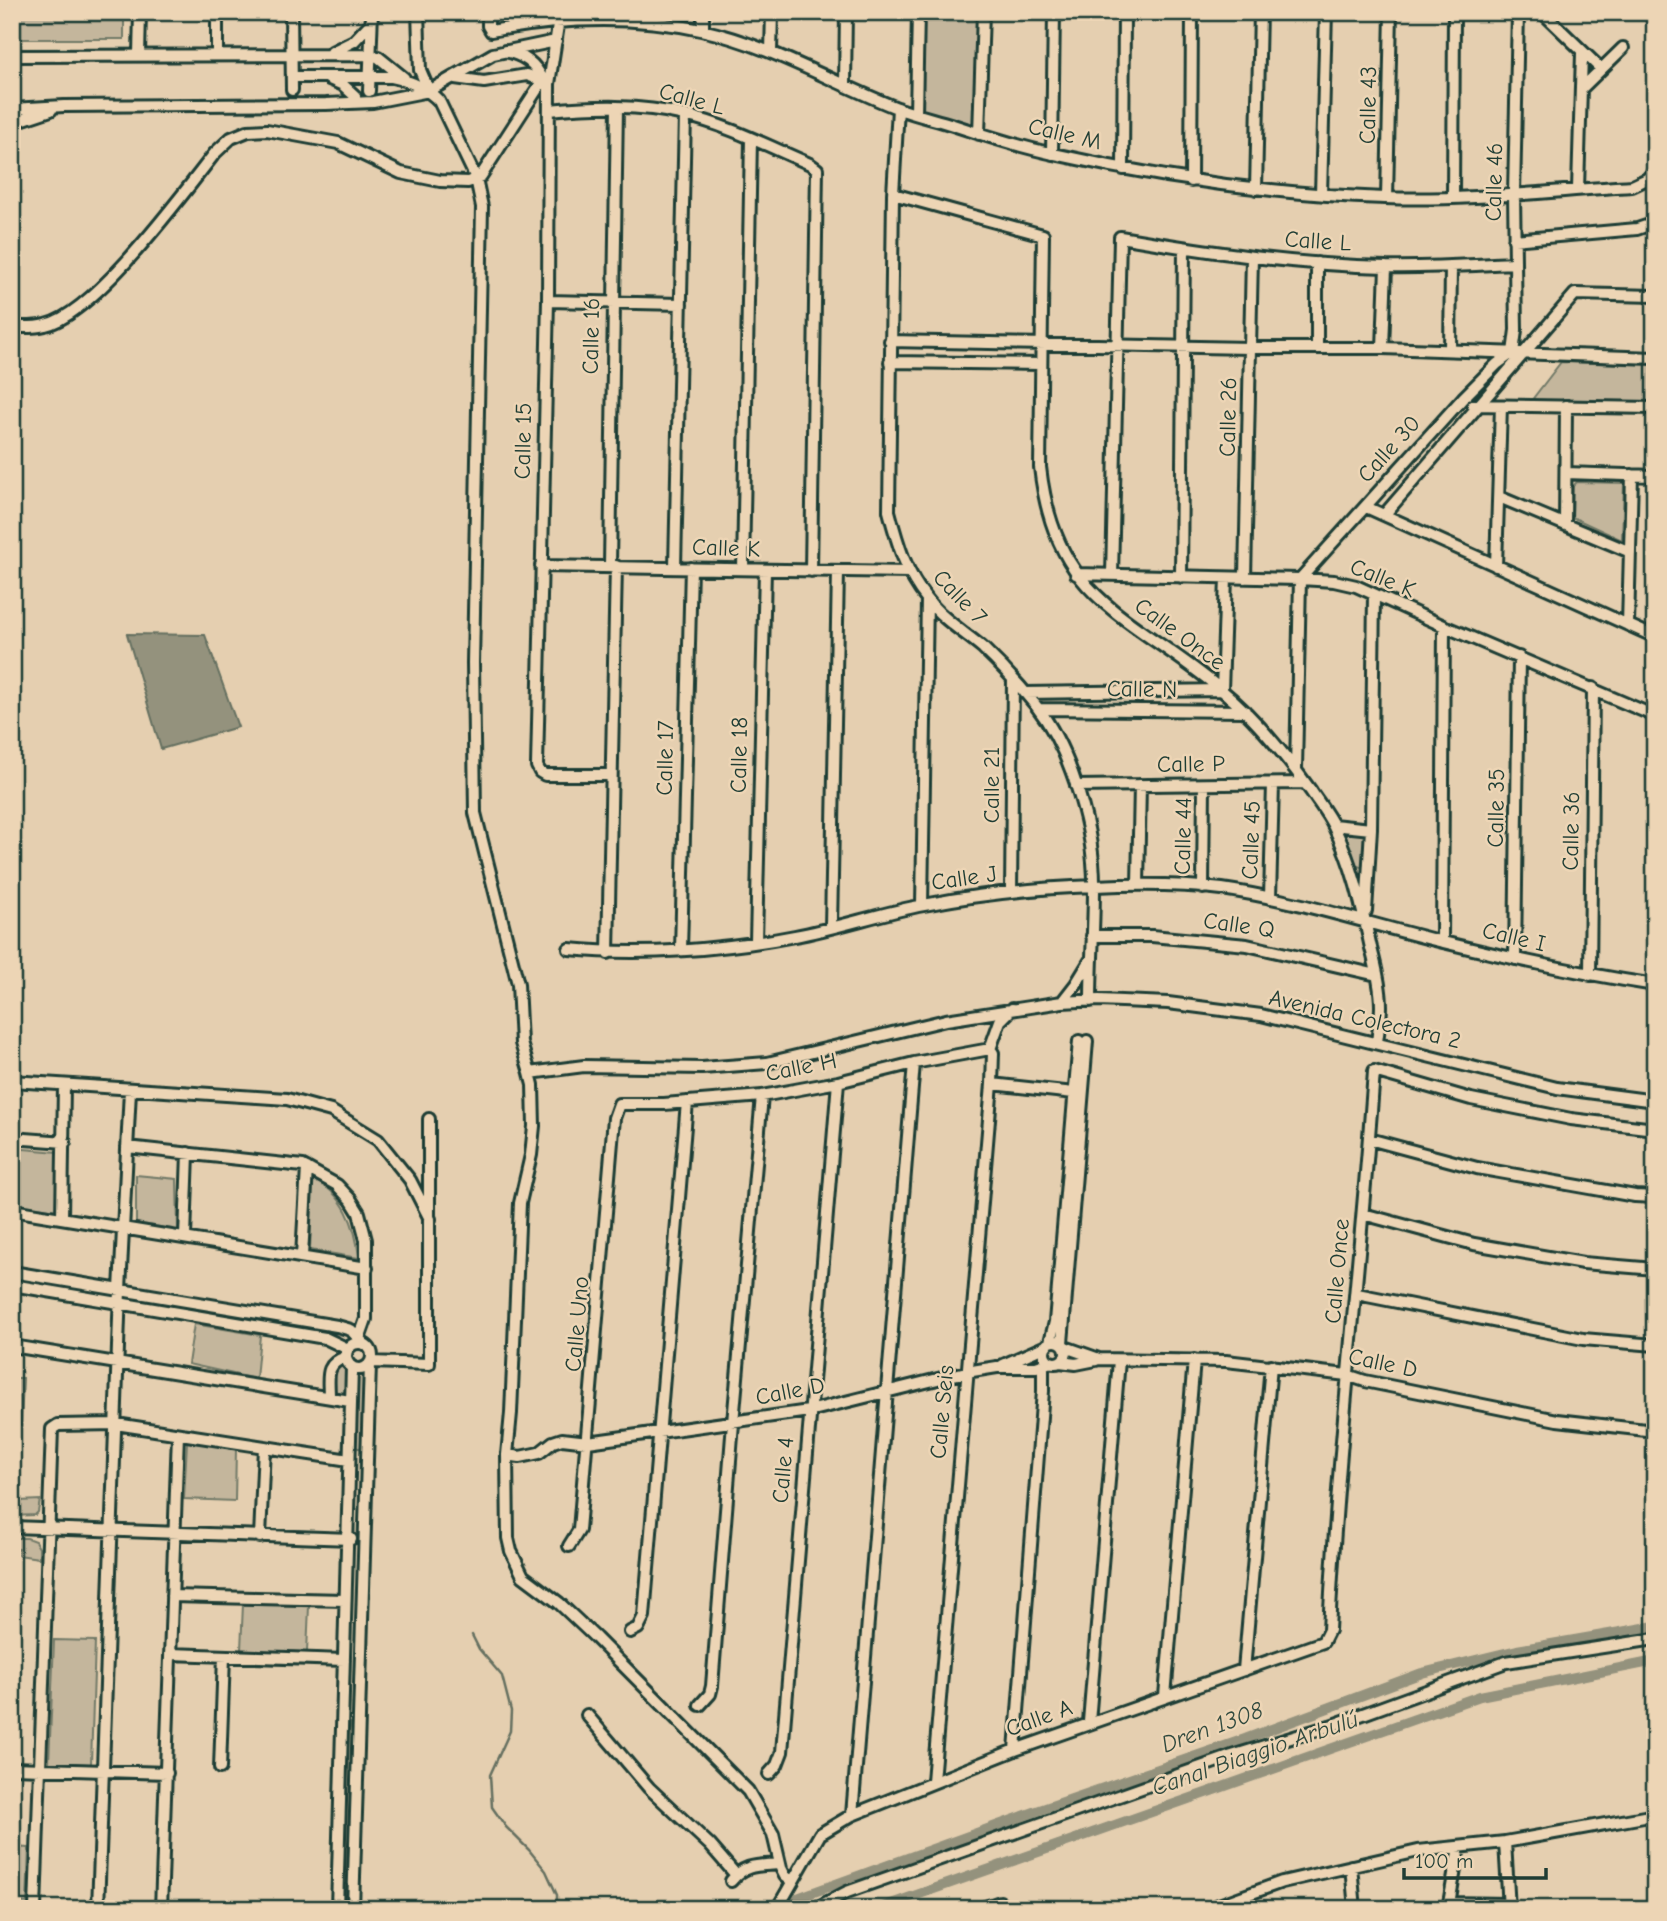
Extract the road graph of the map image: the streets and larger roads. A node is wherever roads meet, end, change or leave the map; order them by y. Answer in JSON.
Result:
{"nodes":[{"id":1,"x":140,"y":12,"type":"edge"},
{"id":2,"x":217,"y":12,"type":"edge"},
{"id":3,"x":291,"y":12,"type":"edge"},
{"id":4,"x":418,"y":12,"type":"edge"},
{"id":5,"x":488,"y":12,"type":"edge"},
{"id":6,"x":703,"y":12,"type":"edge"},
{"id":7,"x":772,"y":12,"type":"edge"},
{"id":8,"x":846,"y":12,"type":"edge"},
{"id":9,"x":918,"y":12,"type":"edge"},
{"id":10,"x":983,"y":12,"type":"edge"},
{"id":11,"x":1054,"y":12,"type":"edge"},
{"id":12,"x":1124,"y":12,"type":"edge"},
{"id":13,"x":1192,"y":12,"type":"edge"},
{"id":14,"x":1260,"y":12,"type":"edge"},
{"id":15,"x":1326,"y":12,"type":"edge"},
{"id":16,"x":1391,"y":12,"type":"edge"},
{"id":17,"x":1454,"y":12,"type":"edge"},
{"id":18,"x":1518,"y":12,"type":"edge"},
{"id":19,"x":1542,"y":12,"type":"edge"},
{"id":20,"x":560,"y":16,"type":"edge"},
{"id":21,"x":633,"y":16,"type":"edge"},
{"id":22,"x":372,"y":18,"type":"edge"},
{"id":23,"x":703,"y":30,"type":"junction"},
{"id":24,"x":556,"y":41,"type":"junction"},
{"id":25,"x":1623,"y":48,"type":"dead end"},
{"id":26,"x":505,"y":51,"type":"junction"},
{"id":27,"x":771,"y":52,"type":"junction"},
{"id":28,"x":1582,"y":53,"type":"junction"},
{"id":29,"x":139,"y":55,"type":"junction"},
{"id":30,"x":217,"y":55,"type":"junction"},
{"id":31,"x":292,"y":55,"type":"junction"},
{"id":32,"x":322,"y":55,"type":"junction"},
{"id":33,"x":370,"y":55,"type":"junction"},
{"id":34,"x":12,"y":56,"type":"edge"},
{"id":35,"x":1601,"y":69,"type":"junction"},
{"id":36,"x":370,"y":76,"type":"junction"},
{"id":37,"x":292,"y":77,"type":"junction"},
{"id":38,"x":323,"y":77,"type":"junction"},
{"id":39,"x":455,"y":78,"type":"junction"},
{"id":40,"x":406,"y":80,"type":"junction"},
{"id":41,"x":546,"y":82,"type":"junction"},
{"id":42,"x":845,"y":83,"type":"junction"},
{"id":43,"x":1581,"y":89,"type":"junction"},
{"id":44,"x":292,"y":90,"type":"dead end"},
{"id":45,"x":429,"y":90,"type":"junction"},
{"id":46,"x":369,"y":91,"type":"dead end"},
{"id":47,"x":355,"y":96,"type":"dead end"},
{"id":48,"x":64,"y":106,"type":"junction"},
{"id":49,"x":617,"y":107,"type":"junction"},
{"id":50,"x":898,"y":108,"type":"junction"},
{"id":51,"x":12,"y":109,"type":"edge"},
{"id":52,"x":549,"y":110,"type":"junction"},
{"id":53,"x":916,"y":114,"type":"junction"},
{"id":54,"x":685,"y":115,"type":"junction"},
{"id":55,"x":12,"y":123,"type":"edge"},
{"id":56,"x":979,"y":134,"type":"junction"},
{"id":57,"x":751,"y":139,"type":"junction"},
{"id":58,"x":1052,"y":154,"type":"junction"},
{"id":59,"x":1124,"y":169,"type":"junction"},
{"id":60,"x":1651,"y":175,"type":"edge"},
{"id":61,"x":476,"y":178,"type":"junction"},
{"id":62,"x":1191,"y":181,"type":"junction"},
{"id":63,"x":1256,"y":188,"type":"junction"},
{"id":64,"x":1578,"y":189,"type":"junction"},
{"id":65,"x":893,"y":194,"type":"junction"},
{"id":66,"x":1321,"y":194,"type":"junction"},
{"id":67,"x":1514,"y":194,"type":"junction"},
{"id":68,"x":1387,"y":198,"type":"junction"},
{"id":69,"x":1454,"y":198,"type":"junction"},
{"id":70,"x":1655,"y":223,"type":"edge"},
{"id":71,"x":1514,"y":240,"type":"junction"},
{"id":72,"x":1184,"y":248,"type":"junction"},
{"id":73,"x":1252,"y":257,"type":"junction"},
{"id":74,"x":1317,"y":263,"type":"junction"},
{"id":75,"x":1515,"y":263,"type":"junction"},
{"id":76,"x":1451,"y":266,"type":"junction"},
{"id":77,"x":1386,"y":267,"type":"junction"},
{"id":78,"x":1655,"y":296,"type":"edge"},
{"id":79,"x":548,"y":301,"type":"junction"},
{"id":80,"x":612,"y":302,"type":"junction"},
{"id":81,"x":681,"y":304,"type":"junction"},
{"id":82,"x":12,"y":327,"type":"edge"},
{"id":83,"x":890,"y":341,"type":"junction"},
{"id":84,"x":1042,"y":344,"type":"junction"},
{"id":85,"x":1118,"y":345,"type":"junction"},
{"id":86,"x":1185,"y":347,"type":"junction"},
{"id":87,"x":1250,"y":348,"type":"junction"},
{"id":88,"x":1317,"y":348,"type":"junction"},
{"id":89,"x":1383,"y":348,"type":"junction"},
{"id":90,"x":1450,"y":350,"type":"junction"},
{"id":91,"x":1518,"y":353,"type":"junction"},
{"id":92,"x":1655,"y":358,"type":"edge"},
{"id":93,"x":890,"y":362,"type":"junction"},
{"id":94,"x":1040,"y":364,"type":"junction"},
{"id":95,"x":1463,"y":398,"type":"junction"},
{"id":96,"x":1501,"y":406,"type":"junction"},
{"id":97,"x":1566,"y":406,"type":"junction"},
{"id":98,"x":1475,"y":407,"type":"junction"},
{"id":99,"x":1655,"y":408,"type":"edge"},
{"id":100,"x":1566,"y":473,"type":"junction"},
{"id":101,"x":1632,"y":475,"type":"junction"},
{"id":102,"x":1655,"y":476,"type":"edge"},
{"id":103,"x":1499,"y":497,"type":"junction"},
{"id":104,"x":1366,"y":507,"type":"junction"},
{"id":105,"x":1384,"y":515,"type":"junction"},
{"id":106,"x":1565,"y":524,"type":"junction"},
{"id":107,"x":1327,"y":549,"type":"junction"},
{"id":108,"x":1628,"y":551,"type":"junction"},
{"id":109,"x":541,"y":566,"type":"junction"},
{"id":110,"x":613,"y":566,"type":"junction"},
{"id":111,"x":1496,"y":566,"type":"junction"},
{"id":112,"x":675,"y":568,"type":"junction"},
{"id":113,"x":691,"y":568,"type":"junction"},
{"id":114,"x":743,"y":569,"type":"junction"},
{"id":115,"x":765,"y":570,"type":"junction"},
{"id":116,"x":811,"y":571,"type":"junction"},
{"id":117,"x":838,"y":572,"type":"junction"},
{"id":118,"x":909,"y":572,"type":"junction"},
{"id":119,"x":1076,"y":574,"type":"junction"},
{"id":120,"x":1112,"y":575,"type":"junction"},
{"id":121,"x":1181,"y":577,"type":"junction"},
{"id":122,"x":1226,"y":578,"type":"junction"},
{"id":123,"x":1245,"y":578,"type":"junction"},
{"id":124,"x":1300,"y":579,"type":"junction"},
{"id":125,"x":1334,"y":581,"type":"junction"},
{"id":126,"x":1374,"y":595,"type":"junction"},
{"id":127,"x":927,"y":599,"type":"junction"},
{"id":128,"x":1628,"y":625,"type":"junction"},
{"id":129,"x":1444,"y":626,"type":"junction"},
{"id":130,"x":1655,"y":637,"type":"edge"},
{"id":131,"x":1519,"y":657,"type":"junction"},
{"id":132,"x":1013,"y":679,"type":"junction"},
{"id":133,"x":1593,"y":688,"type":"junction"},
{"id":134,"x":1222,"y":690,"type":"junction"},
{"id":135,"x":1025,"y":693,"type":"junction"},
{"id":136,"x":1039,"y":709,"type":"junction"},
{"id":137,"x":1245,"y":712,"type":"junction"},
{"id":138,"x":1655,"y":716,"type":"edge"},
{"id":139,"x":1296,"y":769,"type":"junction"},
{"id":140,"x":611,"y":775,"type":"junction"},
{"id":141,"x":1305,"y":783,"type":"junction"},
{"id":142,"x":1273,"y":784,"type":"junction"},
{"id":143,"x":1140,"y":785,"type":"junction"},
{"id":144,"x":1204,"y":785,"type":"junction"},
{"id":145,"x":1076,"y":786,"type":"junction"},
{"id":146,"x":1333,"y":825,"type":"junction"},
{"id":147,"x":1371,"y":829,"type":"junction"},
{"id":148,"x":1138,"y":885,"type":"junction"},
{"id":149,"x":1094,"y":886,"type":"junction"},
{"id":150,"x":1203,"y":888,"type":"junction"},
{"id":151,"x":1011,"y":892,"type":"junction"},
{"id":152,"x":1270,"y":898,"type":"junction"},
{"id":153,"x":922,"y":905,"type":"junction"},
{"id":154,"x":1365,"y":921,"type":"junction"},
{"id":155,"x":831,"y":927,"type":"junction"},
{"id":156,"x":1092,"y":936,"type":"junction"},
{"id":157,"x":756,"y":942,"type":"junction"},
{"id":158,"x":1442,"y":942,"type":"junction"},
{"id":159,"x":569,"y":948,"type":"dead end"},
{"id":160,"x":681,"y":950,"type":"junction"},
{"id":161,"x":608,"y":953,"type":"junction"},
{"id":162,"x":1515,"y":959,"type":"junction"},
{"id":163,"x":1091,"y":960,"type":"junction"},
{"id":164,"x":1377,"y":975,"type":"junction"},
{"id":165,"x":1590,"y":975,"type":"junction"},
{"id":166,"x":1655,"y":985,"type":"edge"},
{"id":167,"x":1091,"y":1001,"type":"junction"},
{"id":168,"x":1062,"y":1002,"type":"junction"},
{"id":169,"x":1012,"y":1009,"type":"junction"},
{"id":170,"x":1377,"y":1043,"type":"junction"},
{"id":171,"x":990,"y":1049,"type":"junction"},
{"id":172,"x":914,"y":1063,"type":"junction"},
{"id":173,"x":530,"y":1073,"type":"junction"},
{"id":174,"x":12,"y":1081,"type":"edge"},
{"id":175,"x":838,"y":1082,"type":"junction"},
{"id":176,"x":992,"y":1084,"type":"junction"},
{"id":177,"x":64,"y":1085,"type":"junction"},
{"id":178,"x":130,"y":1090,"type":"junction"},
{"id":179,"x":1074,"y":1093,"type":"junction"},
{"id":180,"x":762,"y":1096,"type":"junction"},
{"id":181,"x":1655,"y":1101,"type":"edge"},
{"id":182,"x":687,"y":1102,"type":"junction"},
{"id":183,"x":618,"y":1104,"type":"joint"},
{"id":184,"x":429,"y":1119,"type":"dead end"},
{"id":185,"x":1655,"y":1129,"type":"edge"},
{"id":186,"x":12,"y":1138,"type":"edge"},
{"id":187,"x":1369,"y":1139,"type":"junction"},
{"id":188,"x":65,"y":1142,"type":"junction"},
{"id":189,"x":127,"y":1147,"type":"junction"},
{"id":190,"x":188,"y":1153,"type":"junction"},
{"id":191,"x":307,"y":1168,"type":"junction"},
{"id":192,"x":1655,"y":1197,"type":"edge"},
{"id":193,"x":12,"y":1210,"type":"edge"},
{"id":194,"x":1363,"y":1214,"type":"junction"},
{"id":195,"x":62,"y":1218,"type":"junction"},
{"id":196,"x":430,"y":1219,"type":"junction"},
{"id":197,"x":123,"y":1227,"type":"junction"},
{"id":198,"x":185,"y":1237,"type":"junction"},
{"id":199,"x":302,"y":1256,"type":"junction"},
{"id":200,"x":367,"y":1268,"type":"junction"},
{"id":201,"x":1655,"y":1269,"type":"edge"},
{"id":202,"x":12,"y":1272,"type":"edge"},
{"id":203,"x":12,"y":1285,"type":"edge"},
{"id":204,"x":120,"y":1290,"type":"junction"},
{"id":205,"x":1357,"y":1294,"type":"junction"},
{"id":206,"x":121,"y":1303,"type":"junction"},
{"id":207,"x":361,"y":1341,"type":"junction"},
{"id":208,"x":1048,"y":1344,"type":"junction"},
{"id":209,"x":1064,"y":1345,"type":"junction"},
{"id":210,"x":1655,"y":1345,"type":"edge"},
{"id":211,"x":12,"y":1346,"type":"edge"},
{"id":212,"x":348,"y":1358,"type":"junction"},
{"id":213,"x":1099,"y":1359,"type":"junction"},
{"id":214,"x":1119,"y":1360,"type":"junction"},
{"id":215,"x":1194,"y":1360,"type":"junction"},
{"id":216,"x":119,"y":1363,"type":"junction"},
{"id":217,"x":370,"y":1363,"type":"junction"},
{"id":218,"x":1051,"y":1363,"type":"junction"},
{"id":219,"x":1271,"y":1365,"type":"junction"},
{"id":220,"x":997,"y":1367,"type":"junction"},
{"id":221,"x":966,"y":1372,"type":"junction"},
{"id":222,"x":1347,"y":1375,"type":"junction"},
{"id":223,"x":886,"y":1391,"type":"junction"},
{"id":224,"x":329,"y":1397,"type":"junction"},
{"id":225,"x":350,"y":1401,"type":"junction"},
{"id":226,"x":809,"y":1411,"type":"junction"},
{"id":227,"x":733,"y":1423,"type":"junction"},
{"id":228,"x":116,"y":1424,"type":"junction"},
{"id":229,"x":1655,"y":1432,"type":"edge"},
{"id":230,"x":658,"y":1433,"type":"junction"},
{"id":231,"x":177,"y":1434,"type":"junction"},
{"id":232,"x":588,"y":1442,"type":"junction"},
{"id":233,"x":264,"y":1447,"type":"junction"},
{"id":234,"x":507,"y":1455,"type":"junction"},
{"id":235,"x":349,"y":1460,"type":"junction"},
{"id":236,"x":13,"y":1527,"type":"edge"},
{"id":237,"x":48,"y":1528,"type":"junction"},
{"id":238,"x":112,"y":1532,"type":"junction"},
{"id":239,"x":174,"y":1534,"type":"junction"},
{"id":240,"x":260,"y":1537,"type":"junction"},
{"id":241,"x":347,"y":1539,"type":"junction"},
{"id":242,"x":364,"y":1540,"type":"junction"},
{"id":243,"x":569,"y":1546,"type":"dead end"},
{"id":244,"x":172,"y":1597,"type":"junction"},
{"id":245,"x":345,"y":1600,"type":"junction"},
{"id":246,"x":630,"y":1632,"type":"dead end"},
{"id":247,"x":1655,"y":1639,"type":"edge"},
{"id":248,"x":1323,"y":1642,"type":"joint"},
{"id":249,"x":170,"y":1654,"type":"junction"},
{"id":250,"x":224,"y":1656,"type":"junction"},
{"id":251,"x":344,"y":1660,"type":"junction"},
{"id":252,"x":1244,"y":1670,"type":"junction"},
{"id":253,"x":1165,"y":1696,"type":"junction"},
{"id":254,"x":700,"y":1705,"type":"dead end"},
{"id":255,"x":587,"y":1716,"type":"dead end"},
{"id":256,"x":1089,"y":1722,"type":"junction"},
{"id":257,"x":1015,"y":1749,"type":"junction"},
{"id":258,"x":12,"y":1768,"type":"edge"},
{"id":259,"x":220,"y":1768,"type":"dead end"},
{"id":260,"x":39,"y":1769,"type":"junction"},
{"id":261,"x":104,"y":1770,"type":"junction"},
{"id":262,"x":167,"y":1773,"type":"junction"},
{"id":263,"x":769,"y":1774,"type":"dead end"},
{"id":264,"x":933,"y":1781,"type":"junction"},
{"id":265,"x":852,"y":1815,"type":"junction"},
{"id":266,"x":1655,"y":1815,"type":"edge"},
{"id":267,"x":1506,"y":1842,"type":"junction"},
{"id":268,"x":1459,"y":1847,"type":"junction"},
{"id":269,"x":780,"y":1864,"type":"junction"},
{"id":270,"x":1351,"y":1866,"type":"junction"},
{"id":271,"x":794,"y":1877,"type":"junction"},
{"id":272,"x":1449,"y":1906,"type":"edge"},
{"id":273,"x":1508,"y":1906,"type":"edge"},
{"id":274,"x":35,"y":1909,"type":"edge"},
{"id":275,"x":99,"y":1909,"type":"edge"},
{"id":276,"x":162,"y":1909,"type":"edge"},
{"id":277,"x":337,"y":1909,"type":"edge"},
{"id":278,"x":353,"y":1909,"type":"edge"},
{"id":279,"x":777,"y":1909,"type":"edge"},
{"id":280,"x":814,"y":1909,"type":"edge"},
{"id":281,"x":979,"y":1909,"type":"edge"},
{"id":282,"x":1009,"y":1909,"type":"edge"},
{"id":283,"x":1208,"y":1909,"type":"edge"},
{"id":284,"x":1355,"y":1909,"type":"edge"}],
"edges":[{"from":1,"to":29,"type":"street"},
{"from":2,"to":30,"type":"street"},
{"from":3,"to":31,"type":"street"},
{"from":4,"to":45,"type":"street"},
{"from":5,"to":20,"type":"street","name":"Calle M"},
{"from":6,"to":23,"type":"street"},
{"from":7,"to":27,"type":"street"},
{"from":8,"to":42,"type":"street"},
{"from":9,"to":53,"type":"street"},
{"from":10,"to":56,"type":"street"},
{"from":11,"to":58,"type":"street"},
{"from":12,"to":59,"type":"street"},
{"from":13,"to":62,"type":"street"},
{"from":14,"to":63,"type":"street"},
{"from":15,"to":66,"type":"street"},
{"from":16,"to":68,"type":"street","name":"Calle 43"},
{"from":17,"to":69,"type":"street"},
{"from":18,"to":67,"type":"street","name":"Calle 46"},
{"from":19,"to":28,"type":"street"},
{"from":20,"to":21,"type":"street","name":"Calle M"},
{"from":20,"to":24,"type":"street"},
{"from":21,"to":23,"type":"street","name":"Calle M"},
{"from":22,"to":32,"type":"street"},
{"from":22,"to":33,"type":"street"},
{"from":23,"to":27,"type":"street","name":"Calle M"},
{"from":24,"to":26,"type":"street"},
{"from":24,"to":41,"type":"street"},
{"from":25,"to":35,"type":"street"},
{"from":26,"to":39,"type":"street"},
{"from":26,"to":41,"type":"street"},
{"from":27,"to":42,"type":"street","name":"Calle M"},
{"from":28,"to":35,"type":"street"},
{"from":28,"to":43,"type":"street"},
{"from":29,"to":30,"type":"street"},
{"from":29,"to":34,"type":"street"},
{"from":30,"to":31,"type":"street"},
{"from":31,"to":32,"type":"street"},
{"from":31,"to":37,"type":"street"},
{"from":32,"to":33,"type":"street"},
{"from":33,"to":36,"type":"street"},
{"from":33,"to":40,"type":"street"},
{"from":35,"to":43,"type":"street"},
{"from":36,"to":38,"type":"street"},
{"from":36,"to":40,"type":"street"},
{"from":36,"to":46,"type":"street"},
{"from":37,"to":38,"type":"street"},
{"from":37,"to":44,"type":"street"},
{"from":38,"to":47,"type":"street"},
{"from":39,"to":41,"type":"street"},
{"from":39,"to":45,"type":"street"},
{"from":40,"to":45,"type":"street"},
{"from":41,"to":52,"type":"street","name":"Calle 15"},
{"from":41,"to":61,"type":"street"},
{"from":42,"to":50,"type":"street","name":"Calle M"},
{"from":43,"to":64,"type":"street"},
{"from":45,"to":48,"type":"street"},
{"from":45,"to":61,"type":"street"},
{"from":48,"to":51,"type":"street"},
{"from":48,"to":55,"type":"street"},
{"from":49,"to":52,"type":"street","name":"Calle L"},
{"from":49,"to":54,"type":"street","name":"Calle L"},
{"from":49,"to":80,"type":"street","name":"Calle 16"},
{"from":50,"to":53,"type":"street","name":"Calle M"},
{"from":50,"to":65,"type":"street","name":"Calle 7"},
{"from":52,"to":79,"type":"street","name":"Calle 15"},
{"from":53,"to":56,"type":"street","name":"Calle M"},
{"from":54,"to":57,"type":"street","name":"Calle L"},
{"from":54,"to":81,"type":"street"},
{"from":56,"to":58,"type":"street","name":"Calle M"},
{"from":57,"to":114,"type":"street"},
{"from":57,"to":116,"type":"street","name":"Calle L"},
{"from":58,"to":59,"type":"street","name":"Calle M"},
{"from":59,"to":62,"type":"street","name":"Calle M"},
{"from":60,"to":64,"type":"street","name":"Calle M"},
{"from":61,"to":82,"type":"street"},
{"from":61,"to":173,"type":"street"},
{"from":62,"to":63,"type":"street","name":"Calle M"},
{"from":63,"to":66,"type":"street","name":"Calle M"},
{"from":64,"to":67,"type":"street","name":"Calle M"},
{"from":65,"to":83,"type":"street","name":"Calle 7"},
{"from":65,"to":84,"type":"street","name":"Calle Once"},
{"from":66,"to":68,"type":"street","name":"Calle M"},
{"from":67,"to":69,"type":"street","name":"Calle M"},
{"from":67,"to":71,"type":"street","name":"Calle 46"},
{"from":68,"to":69,"type":"street","name":"Calle M"},
{"from":70,"to":71,"type":"street"},
{"from":71,"to":75,"type":"street","name":"Calle 46"},
{"from":72,"to":73,"type":"street","name":"Calle L"},
{"from":72,"to":85,"type":"street","name":"Calle L"},
{"from":72,"to":86,"type":"street"},
{"from":73,"to":74,"type":"street","name":"Calle L"},
{"from":73,"to":87,"type":"street","name":"Calle 26"},
{"from":74,"to":77,"type":"street","name":"Calle L"},
{"from":74,"to":88,"type":"street"},
{"from":75,"to":76,"type":"street","name":"Calle L"},
{"from":75,"to":91,"type":"street","name":"Calle 46"},
{"from":76,"to":77,"type":"street","name":"Calle L"},
{"from":76,"to":90,"type":"street"},
{"from":77,"to":89,"type":"street"},
{"from":78,"to":91,"type":"street"},
{"from":79,"to":80,"type":"street"},
{"from":79,"to":109,"type":"street","name":"Calle 15"},
{"from":80,"to":81,"type":"street"},
{"from":80,"to":110,"type":"street","name":"Calle 16"},
{"from":81,"to":112,"type":"street"},
{"from":83,"to":84,"type":"street"},
{"from":83,"to":93,"type":"street","name":"Calle 7"},
{"from":84,"to":85,"type":"street"},
{"from":84,"to":94,"type":"street","name":"Calle Once"},
{"from":85,"to":86,"type":"street"},
{"from":85,"to":120,"type":"street"},
{"from":86,"to":87,"type":"street"},
{"from":86,"to":121,"type":"street"},
{"from":87,"to":88,"type":"street"},
{"from":87,"to":123,"type":"street","name":"Calle 26"},
{"from":88,"to":89,"type":"street"},
{"from":89,"to":90,"type":"street"},
{"from":90,"to":91,"type":"street"},
{"from":91,"to":92,"type":"street"},
{"from":91,"to":95,"type":"street","name":"Calle 30"},
{"from":91,"to":98,"type":"street"},
{"from":93,"to":94,"type":"street"},
{"from":93,"to":118,"type":"street","name":"Calle 7"},
{"from":94,"to":119,"type":"street","name":"Calle Once"},
{"from":95,"to":98,"type":"street"},
{"from":95,"to":104,"type":"street","name":"Calle 30"},
{"from":96,"to":97,"type":"street"},
{"from":96,"to":98,"type":"street"},
{"from":96,"to":103,"type":"street"},
{"from":97,"to":99,"type":"street"},
{"from":97,"to":100,"type":"street"},
{"from":98,"to":105,"type":"street"},
{"from":100,"to":101,"type":"street"},
{"from":100,"to":106,"type":"street"},
{"from":101,"to":102,"type":"street"},
{"from":101,"to":108,"type":"street"},
{"from":103,"to":106,"type":"street"},
{"from":103,"to":111,"type":"street"},
{"from":104,"to":105,"type":"street"},
{"from":104,"to":107,"type":"street","name":"Calle 30"},
{"from":105,"to":111,"type":"street"},
{"from":106,"to":108,"type":"street"},
{"from":107,"to":124,"type":"street","name":"Calle 30"},
{"from":107,"to":125,"type":"street"},
{"from":108,"to":128,"type":"street"},
{"from":109,"to":110,"type":"street","name":"Calle K"},
{"from":109,"to":140,"type":"street","name":"Calle 15"},
{"from":110,"to":112,"type":"street","name":"Calle K"},
{"from":110,"to":140,"type":"street","name":"Calle 16"},
{"from":111,"to":128,"type":"street"},
{"from":112,"to":113,"type":"street","name":"Calle K"},
{"from":113,"to":114,"type":"street","name":"Calle K"},
{"from":113,"to":160,"type":"street","name":"Calle 17"},
{"from":114,"to":115,"type":"street","name":"Calle K"},
{"from":115,"to":116,"type":"street","name":"Calle K"},
{"from":115,"to":157,"type":"street","name":"Calle 18"},
{"from":116,"to":117,"type":"street","name":"Calle K"},
{"from":117,"to":118,"type":"street","name":"Calle K"},
{"from":117,"to":155,"type":"street"},
{"from":118,"to":127,"type":"street","name":"Calle 7"},
{"from":119,"to":120,"type":"street","name":"Calle K"},
{"from":119,"to":134,"type":"street","name":"Calle Once"},
{"from":120,"to":121,"type":"street","name":"Calle K"},
{"from":121,"to":122,"type":"street","name":"Calle K"},
{"from":122,"to":123,"type":"street","name":"Calle K"},
{"from":122,"to":134,"type":"street"},
{"from":123,"to":124,"type":"street","name":"Calle K"},
{"from":124,"to":125,"type":"street","name":"Calle K"},
{"from":124,"to":139,"type":"street"},
{"from":125,"to":126,"type":"street","name":"Calle K"},
{"from":126,"to":129,"type":"street","name":"Calle K"},
{"from":126,"to":147,"type":"street"},
{"from":127,"to":132,"type":"street","name":"Calle 7"},
{"from":127,"to":153,"type":"street"},
{"from":128,"to":130,"type":"street"},
{"from":129,"to":131,"type":"street","name":"Calle K"},
{"from":129,"to":158,"type":"street"},
{"from":131,"to":133,"type":"street","name":"Calle K"},
{"from":131,"to":162,"type":"street","name":"Calle 35"},
{"from":132,"to":135,"type":"street","name":"Calle 7"},
{"from":132,"to":151,"type":"street","name":"Calle 21"},
{"from":133,"to":138,"type":"street","name":"Calle K"},
{"from":133,"to":165,"type":"street","name":"Calle 36"},
{"from":134,"to":135,"type":"street","name":"Calle N"},
{"from":134,"to":137,"type":"street","name":"Calle Once"},
{"from":135,"to":136,"type":"street","name":"Calle 7"},
{"from":136,"to":137,"type":"street","name":"Calle N"},
{"from":136,"to":145,"type":"street","name":"Calle 7"},
{"from":137,"to":139,"type":"street","name":"Calle Once"},
{"from":139,"to":141,"type":"street","name":"Calle Once"},
{"from":140,"to":161,"type":"street","name":"Calle 16"},
{"from":141,"to":142,"type":"street","name":"Calle P"},
{"from":141,"to":146,"type":"street","name":"Calle Once"},
{"from":142,"to":144,"type":"street","name":"Calle P"},
{"from":142,"to":152,"type":"street","name":"Calle 45"},
{"from":143,"to":144,"type":"street","name":"Calle P"},
{"from":143,"to":145,"type":"street","name":"Calle P"},
{"from":143,"to":148,"type":"street"},
{"from":144,"to":150,"type":"street","name":"Calle 44"},
{"from":145,"to":149,"type":"street","name":"Calle 7"},
{"from":146,"to":147,"type":"street"},
{"from":146,"to":154,"type":"street","name":"Calle Once"},
{"from":147,"to":154,"type":"street"},
{"from":148,"to":149,"type":"street","name":"Calle J"},
{"from":148,"to":150,"type":"street","name":"Calle J"},
{"from":149,"to":151,"type":"street","name":"Calle J"},
{"from":149,"to":156,"type":"street","name":"Calle 7"},
{"from":150,"to":152,"type":"street","name":"Calle J"},
{"from":151,"to":153,"type":"street","name":"Calle J"},
{"from":152,"to":154,"type":"street","name":"Calle J"},
{"from":153,"to":155,"type":"street","name":"Calle J"},
{"from":154,"to":158,"type":"street","name":"Calle I"},
{"from":154,"to":164,"type":"street","name":"Calle Once"},
{"from":155,"to":157,"type":"street","name":"Calle J"},
{"from":156,"to":163,"type":"street","name":"Calle 7"},
{"from":156,"to":164,"type":"street","name":"Calle Q"},
{"from":157,"to":160,"type":"street","name":"Calle J"},
{"from":158,"to":162,"type":"street","name":"Calle I"},
{"from":159,"to":161,"type":"street","name":"Calle J"},
{"from":160,"to":161,"type":"street","name":"Calle J"},
{"from":162,"to":165,"type":"street","name":"Calle I"},
{"from":163,"to":167,"type":"street","name":"Calle 7"},
{"from":163,"to":168,"type":"street"},
{"from":164,"to":170,"type":"street","name":"Calle Once"},
{"from":165,"to":166,"type":"street","name":"Calle I"},
{"from":167,"to":168,"type":"street","name":"Avenida Colectora 2"},
{"from":167,"to":170,"type":"street","name":"Avenida Colectora 2"},
{"from":168,"to":169,"type":"street","name":"Avenida Colectora 2"},
{"from":169,"to":171,"type":"street"},
{"from":169,"to":173,"type":"street","name":"Avenida Colectora 2"},
{"from":170,"to":181,"type":"street","name":"Avenida Colectora 2"},
{"from":171,"to":172,"type":"street","name":"Calle H"},
{"from":171,"to":176,"type":"street","name":"Calle Seis"},
{"from":172,"to":175,"type":"street","name":"Calle H"},
{"from":172,"to":223,"type":"street"},
{"from":173,"to":234,"type":"street"},
{"from":174,"to":177,"type":"street"},
{"from":175,"to":180,"type":"street","name":"Calle H"},
{"from":175,"to":226,"type":"street","name":"Calle 4"},
{"from":176,"to":179,"type":"street"},
{"from":176,"to":221,"type":"street","name":"Calle Seis"},
{"from":177,"to":178,"type":"street"},
{"from":177,"to":188,"type":"street"},
{"from":178,"to":189,"type":"street"},
{"from":178,"to":196,"type":"street"},
{"from":179,"to":208,"type":"street"},
{"from":179,"to":209,"type":"street"},
{"from":180,"to":182,"type":"street","name":"Calle H"},
{"from":180,"to":227,"type":"street"},
{"from":182,"to":183,"type":"street","name":"Calle H"},
{"from":182,"to":230,"type":"street"},
{"from":183,"to":232,"type":"street","name":"Calle Uno"},
{"from":184,"to":196,"type":"street"},
{"from":185,"to":187,"type":"street","name":"Calle Once"},
{"from":186,"to":188,"type":"street"},
{"from":187,"to":192,"type":"street"},
{"from":187,"to":194,"type":"street","name":"Calle Once"},
{"from":188,"to":195,"type":"street"},
{"from":189,"to":190,"type":"street"},
{"from":189,"to":197,"type":"street"},
{"from":190,"to":191,"type":"street"},
{"from":190,"to":198,"type":"street"},
{"from":191,"to":199,"type":"street"},
{"from":191,"to":200,"type":"street"},
{"from":193,"to":195,"type":"street"},
{"from":194,"to":201,"type":"street"},
{"from":194,"to":205,"type":"street","name":"Calle Once"},
{"from":195,"to":197,"type":"street"},
{"from":196,"to":217,"type":"street"},
{"from":197,"to":198,"type":"street"},
{"from":197,"to":204,"type":"street"},
{"from":198,"to":199,"type":"street"},
{"from":199,"to":200,"type":"street"},
{"from":200,"to":207,"type":"street"},
{"from":202,"to":204,"type":"street"},
{"from":203,"to":206,"type":"street"},
{"from":204,"to":206,"type":"street"},
{"from":204,"to":207,"type":"street"},
{"from":205,"to":210,"type":"street"},
{"from":205,"to":222,"type":"street","name":"Calle Once"},
{"from":206,"to":212,"type":"street"},
{"from":206,"to":216,"type":"street"},
{"from":207,"to":212,"type":"street"},
{"from":207,"to":217,"type":"street"},
{"from":208,"to":209,"type":"street"},
{"from":208,"to":218,"type":"street"},
{"from":208,"to":220,"type":"street","name":"Calle D"},
{"from":209,"to":213,"type":"street","name":"Calle D"},
{"from":209,"to":218,"type":"street"},
{"from":211,"to":216,"type":"street"},
{"from":212,"to":217,"type":"street"},
{"from":212,"to":224,"type":"street"},
{"from":212,"to":225,"type":"street"},
{"from":213,"to":214,"type":"street","name":"Calle D"},
{"from":213,"to":218,"type":"street","name":"Calle D"},
{"from":214,"to":215,"type":"street","name":"Calle D"},
{"from":214,"to":256,"type":"street"},
{"from":215,"to":219,"type":"street","name":"Calle D"},
{"from":215,"to":253,"type":"street"},
{"from":216,"to":224,"type":"street"},
{"from":216,"to":228,"type":"street"},
{"from":217,"to":242,"type":"street"},
{"from":218,"to":220,"type":"street","name":"Calle D"},
{"from":218,"to":257,"type":"street"},
{"from":219,"to":222,"type":"street","name":"Calle D"},
{"from":219,"to":252,"type":"street"},
{"from":220,"to":221,"type":"street","name":"Calle D"},
{"from":221,"to":223,"type":"street","name":"Calle D"},
{"from":221,"to":264,"type":"street","name":"Calle Seis"},
{"from":222,"to":229,"type":"street","name":"Calle D"},
{"from":222,"to":248,"type":"street","name":"Calle Once"},
{"from":223,"to":226,"type":"street","name":"Calle D"},
{"from":223,"to":265,"type":"street"},
{"from":224,"to":225,"type":"street"},
{"from":225,"to":235,"type":"street"},
{"from":226,"to":227,"type":"street","name":"Calle D"},
{"from":226,"to":263,"type":"street","name":"Calle 4"},
{"from":227,"to":230,"type":"street","name":"Calle D"},
{"from":227,"to":254,"type":"street"},
{"from":228,"to":231,"type":"street"},
{"from":228,"to":237,"type":"street"},
{"from":228,"to":238,"type":"street"},
{"from":230,"to":232,"type":"street","name":"Calle D"},
{"from":230,"to":246,"type":"street"},
{"from":231,"to":233,"type":"street"},
{"from":231,"to":239,"type":"street"},
{"from":232,"to":234,"type":"street","name":"Calle D"},
{"from":232,"to":243,"type":"street","name":"Calle Uno"},
{"from":233,"to":235,"type":"street"},
{"from":233,"to":240,"type":"street"},
{"from":234,"to":269,"type":"street"},
{"from":235,"to":241,"type":"street"},
{"from":236,"to":237,"type":"street"},
{"from":237,"to":238,"type":"street"},
{"from":237,"to":260,"type":"street"},
{"from":238,"to":239,"type":"street"},
{"from":238,"to":261,"type":"street"},
{"from":239,"to":240,"type":"street"},
{"from":239,"to":244,"type":"street"},
{"from":240,"to":241,"type":"street"},
{"from":241,"to":242,"type":"street"},
{"from":241,"to":245,"type":"street"},
{"from":242,"to":278,"type":"street"},
{"from":244,"to":245,"type":"street"},
{"from":244,"to":249,"type":"street"},
{"from":245,"to":251,"type":"street"},
{"from":247,"to":280,"type":"street"},
{"from":248,"to":252,"type":"street","name":"Calle A"},
{"from":249,"to":250,"type":"street"},
{"from":249,"to":262,"type":"street"},
{"from":250,"to":251,"type":"street"},
{"from":250,"to":259,"type":"street"},
{"from":251,"to":277,"type":"street"},
{"from":252,"to":253,"type":"street","name":"Calle A"},
{"from":253,"to":256,"type":"street","name":"Calle A"},
{"from":255,"to":269,"type":"street"},
{"from":256,"to":257,"type":"street","name":"Calle A"},
{"from":257,"to":264,"type":"street","name":"Calle A"},
{"from":258,"to":260,"type":"street"},
{"from":260,"to":261,"type":"street"},
{"from":260,"to":274,"type":"street"},
{"from":261,"to":262,"type":"street"},
{"from":261,"to":275,"type":"street"},
{"from":262,"to":276,"type":"street"},
{"from":264,"to":265,"type":"street","name":"Calle A"},
{"from":265,"to":271,"type":"street","name":"Calle A"},
{"from":266,"to":267,"type":"street"},
{"from":267,"to":268,"type":"street"},
{"from":267,"to":273,"type":"street"},
{"from":268,"to":270,"type":"street"},
{"from":268,"to":272,"type":"street"},
{"from":269,"to":271,"type":"street"},
{"from":270,"to":283,"type":"street"},
{"from":270,"to":284,"type":"street"},
{"from":271,"to":279,"type":"street","name":"Calle A"},
{"from":272,"to":273,"type":"street"},
{"from":281,"to":282,"type":"street"}]}
